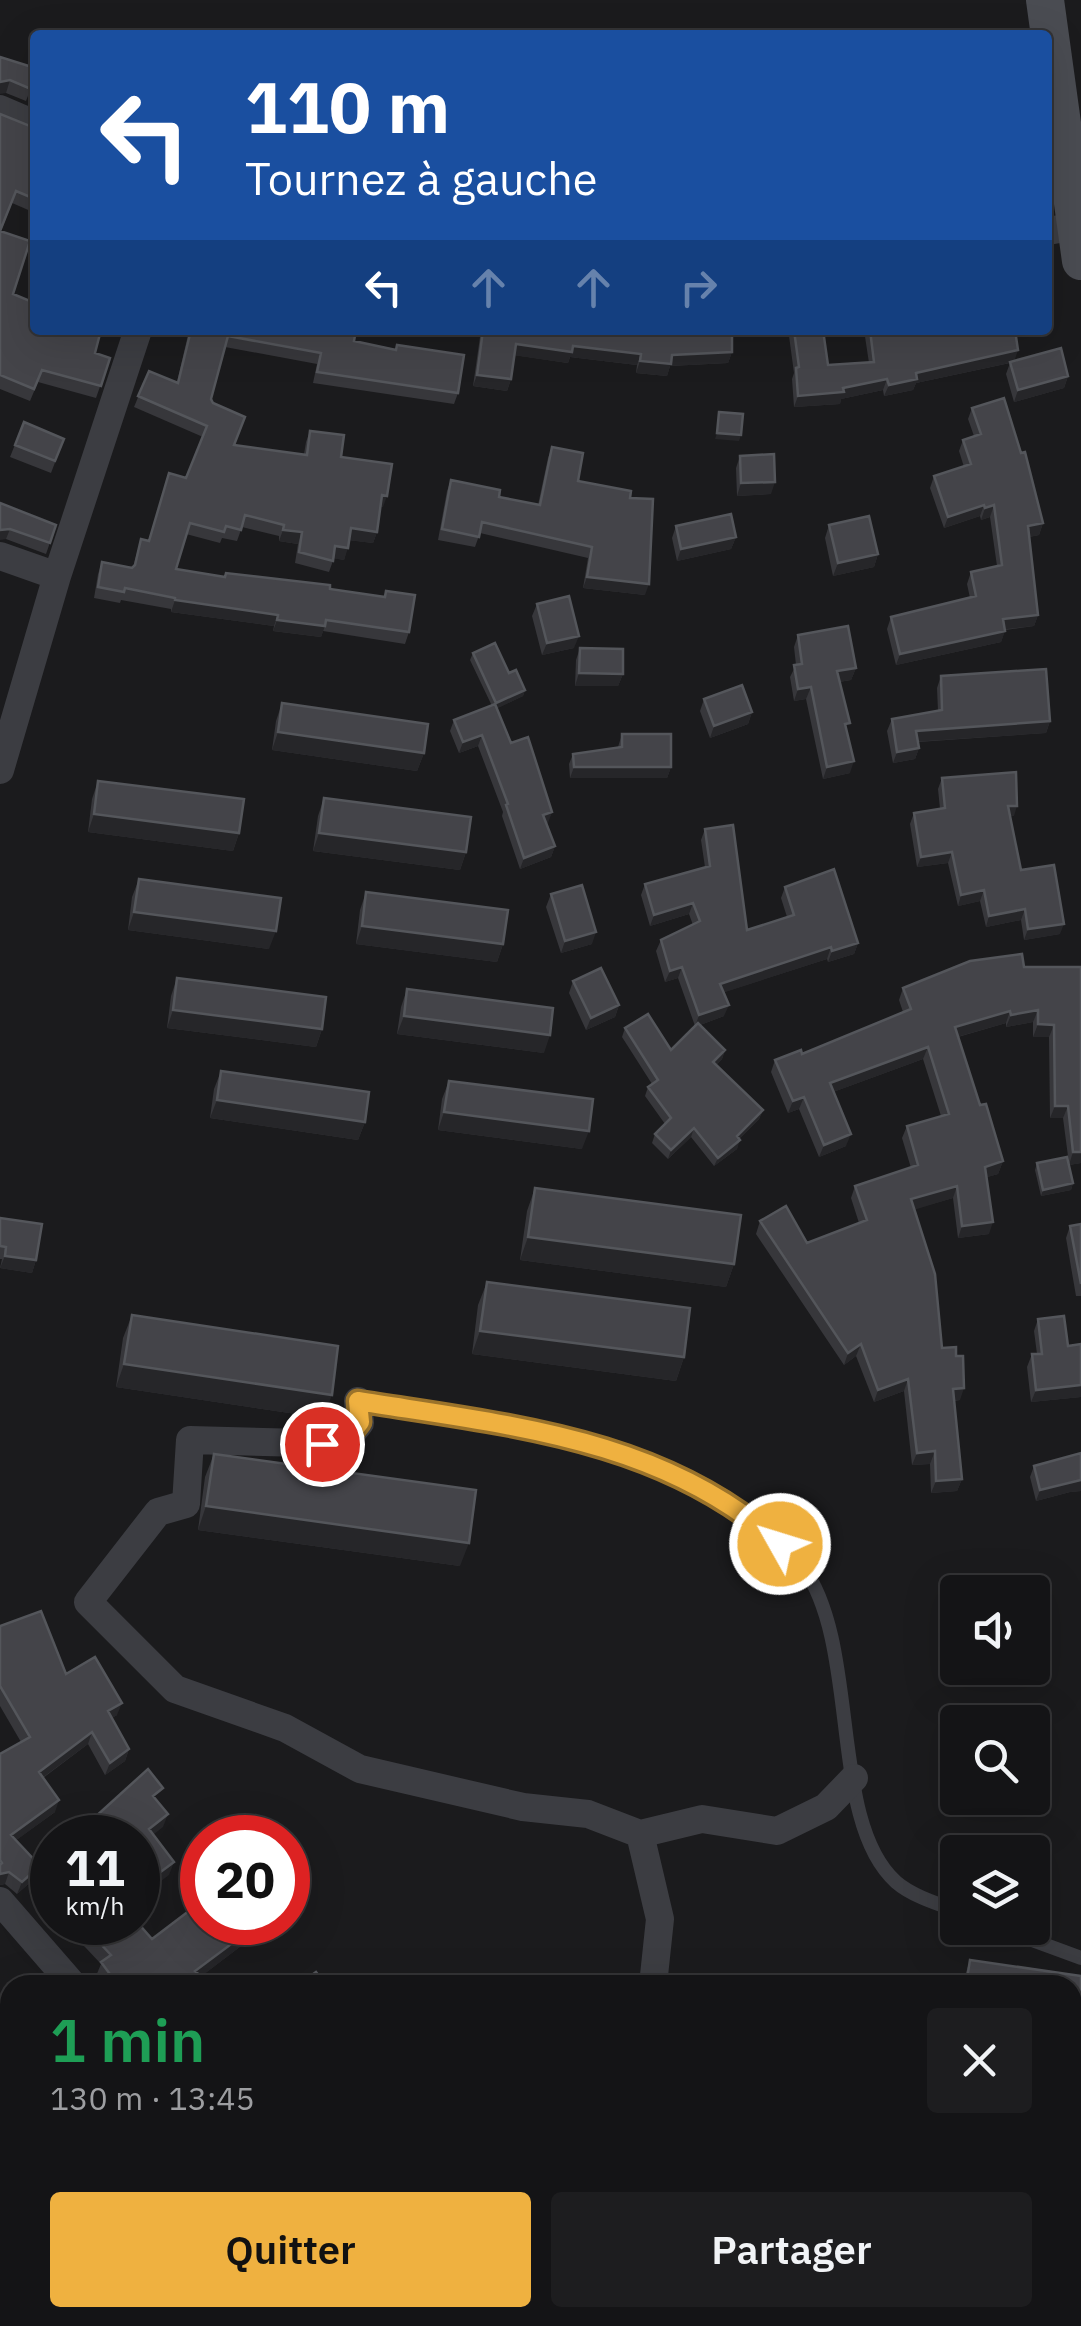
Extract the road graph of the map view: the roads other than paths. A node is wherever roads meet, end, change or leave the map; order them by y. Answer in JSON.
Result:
{"nodes":[{"id":1,"x":1045,"y":0,"type":"edge"},
{"id":2,"x":1048,"y":30,"type":"edge"},
{"id":3,"x":1052,"y":73,"type":"edge"},
{"id":4,"x":0,"y":109,"type":"edge"},
{"id":5,"x":30,"y":122,"type":"edge"},
{"id":6,"x":1068,"y":239,"type":"edge"},
{"id":7,"x":136,"y":335,"type":"edge"},
{"id":8,"x":0,"y":556,"type":"edge"},
{"id":9,"x":56,"y":576,"type":"junction"},
{"id":10,"x":0,"y":770,"type":"edge"},
{"id":11,"x":358,"y":1401,"type":"joint"},
{"id":12,"x":854,"y":1778,"type":"junction"},
{"id":13,"x":640,"y":1834,"type":"junction"},
{"id":14,"x":0,"y":1901,"type":"edge"},
{"id":15,"x":940,"y":1903,"type":"edge"},
{"id":16,"x":1046,"y":1945,"type":"edge"},
{"id":17,"x":1081,"y":1958,"type":"edge"},
{"id":18,"x":65,"y":1975,"type":"edge"},
{"id":19,"x":654,"y":1975,"type":"edge"}],
"edges":[{"from":1,"to":2,"type":"street"},
{"from":3,"to":6,"type":"street"},
{"from":4,"to":5,"type":"street"},
{"from":7,"to":9,"type":"street"},
{"from":8,"to":9,"type":"street"},
{"from":9,"to":10,"type":"street"},
{"from":11,"to":12,"type":"lane"},
{"from":11,"to":13,"type":"street"},
{"from":12,"to":13,"type":"street"},
{"from":12,"to":15,"type":"lane"},
{"from":13,"to":19,"type":"street"},
{"from":14,"to":18,"type":"street"},
{"from":16,"to":17,"type":"lane"}]}
